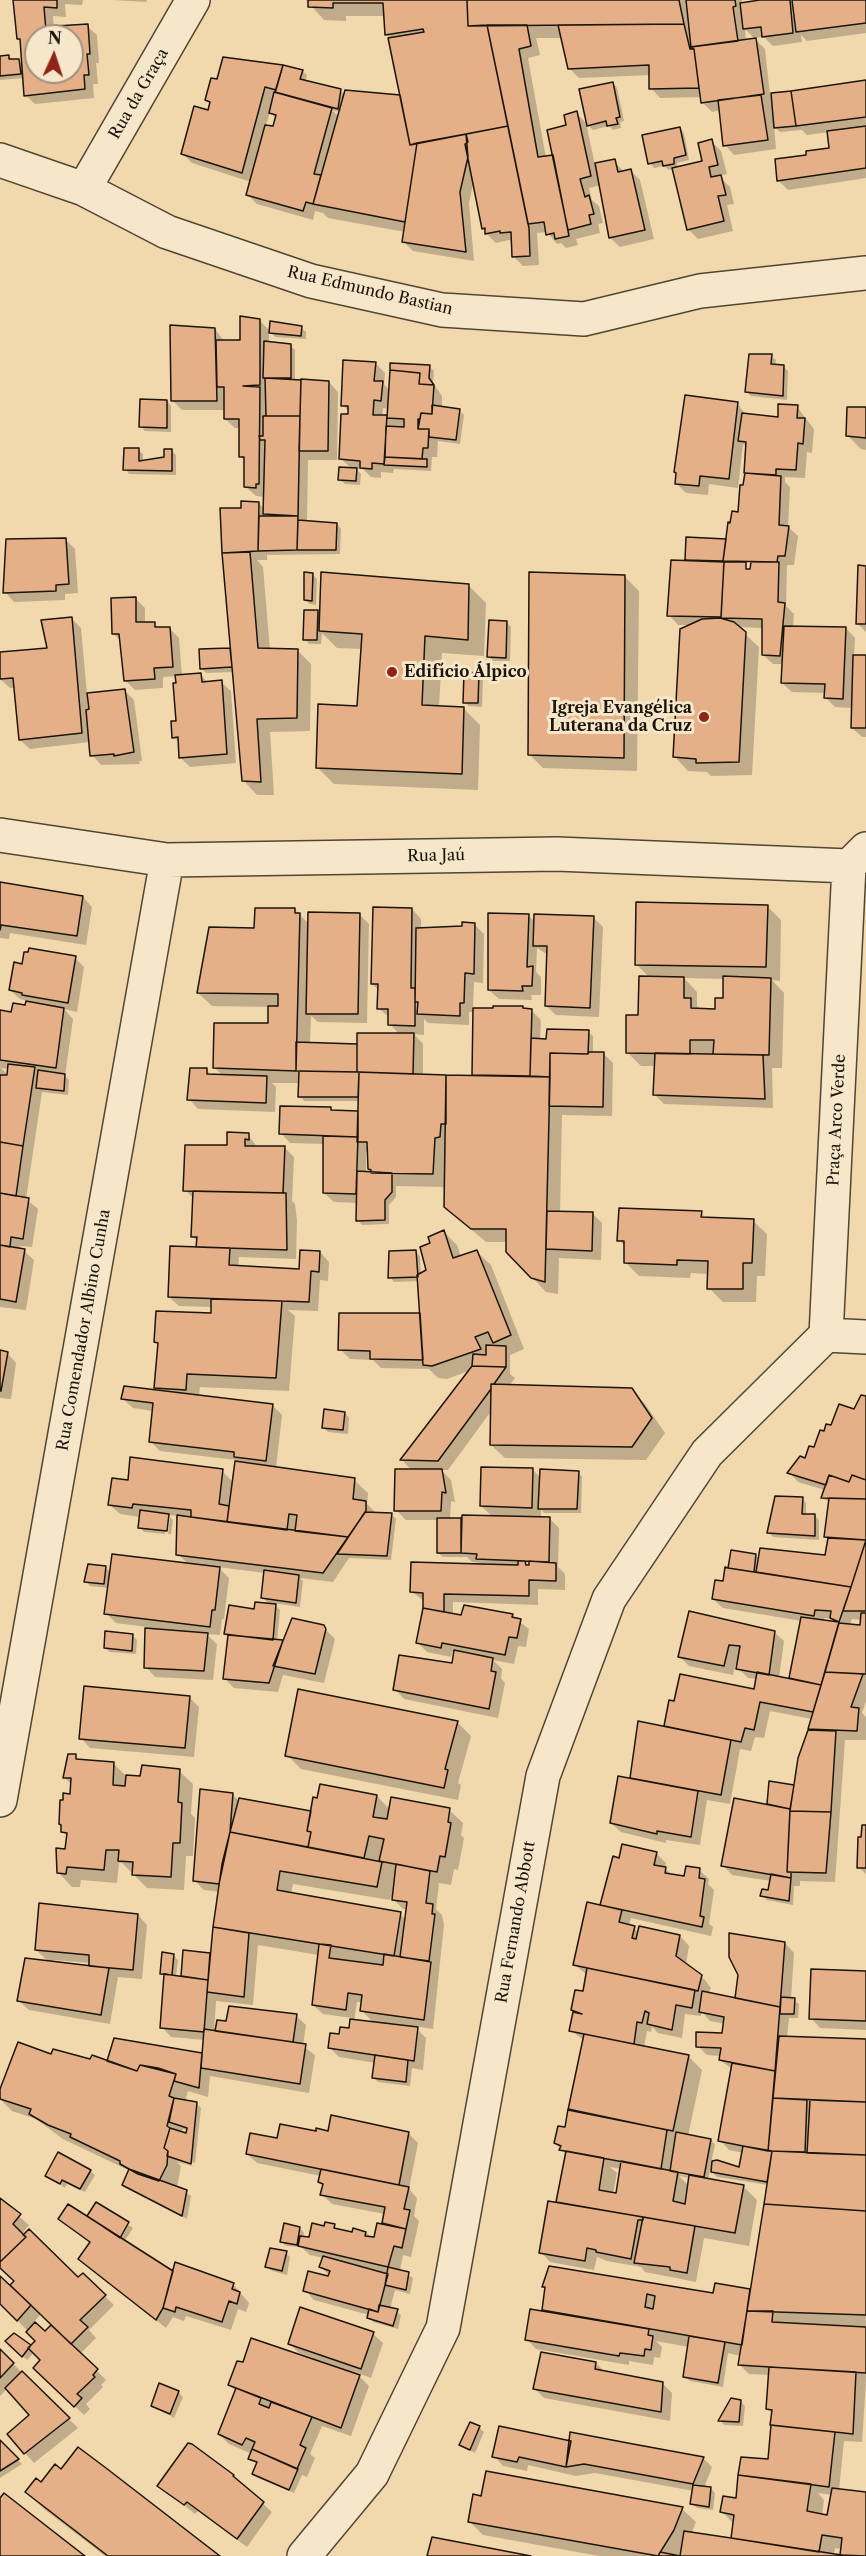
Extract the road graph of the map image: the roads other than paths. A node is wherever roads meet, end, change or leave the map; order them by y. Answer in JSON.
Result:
{"nodes":[{"id":1,"x":193,"y":0,"type":"edge"},
{"id":2,"x":0,"y":160,"type":"edge"},
{"id":3,"x":84,"y":189,"type":"junction"},
{"id":4,"x":866,"y":273,"type":"edge"},
{"id":5,"x":0,"y":835,"type":"edge"},
{"id":6,"x":858,"y":857,"type":"edge"},
{"id":7,"x":167,"y":860,"type":"junction"},
{"id":8,"x":826,"y":1335,"type":"junction"},
{"id":9,"x":866,"y":1337,"type":"edge"},
{"id":10,"x":0,"y":1800,"type":"edge"},
{"id":11,"x":304,"y":2556,"type":"edge"}],
"edges":[{"from":1,"to":3,"type":"street","name":"Rua da Graça"},
{"from":2,"to":3,"type":"street","name":"Rua Edmundo Bastian"},
{"from":3,"to":4,"type":"street","name":"Rua Edmundo Bastian"},
{"from":5,"to":7,"type":"street","name":"Rua Jaú"},
{"from":6,"to":7,"type":"street","name":"Rua Jaú"},
{"from":6,"to":8,"type":"street","name":"Praça Arco Verde"},
{"from":7,"to":10,"type":"street","name":"Rua Comendador Albino Cunha"},
{"from":8,"to":9,"type":"street"},
{"from":8,"to":11,"type":"street","name":"Rua Fernando Abbott"}]}
